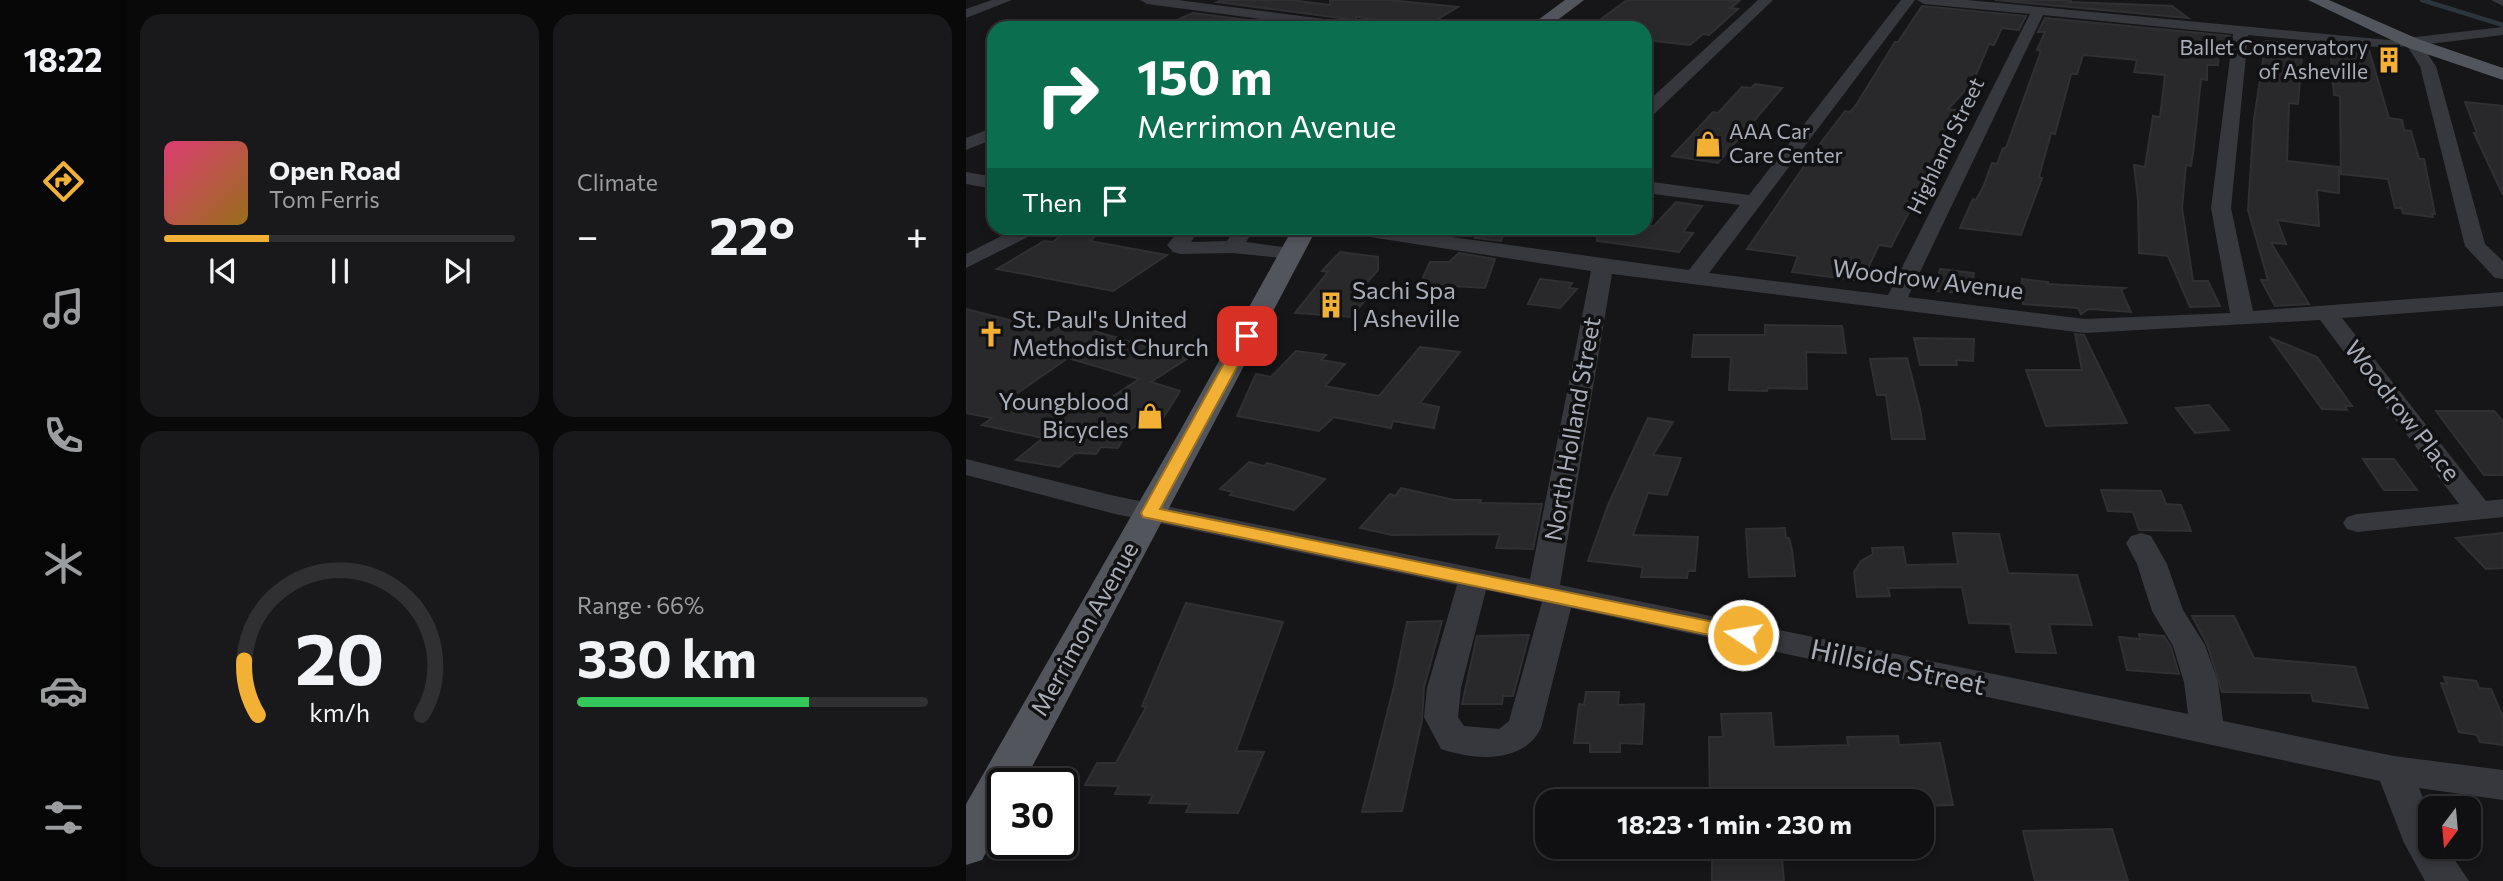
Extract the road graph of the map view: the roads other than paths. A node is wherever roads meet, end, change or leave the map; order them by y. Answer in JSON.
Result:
{"nodes":[{"id":1,"x":1005,"y":0,"type":"edge"},
{"id":2,"x":1147,"y":0,"type":"edge"},
{"id":3,"x":1286,"y":0,"type":"edge"},
{"id":4,"x":1576,"y":0,"type":"edge"},
{"id":5,"x":1766,"y":0,"type":"edge"},
{"id":6,"x":1909,"y":0,"type":"edge"},
{"id":7,"x":1924,"y":0,"type":"edge"},
{"id":8,"x":2316,"y":0,"type":"edge"},
{"id":9,"x":2498,"y":0,"type":"edge"},
{"id":10,"x":2503,"y":2,"type":"edge"},
{"id":11,"x":2038,"y":11,"type":"junction"},
{"id":12,"x":966,"y":14,"type":"edge"},
{"id":13,"x":1254,"y":14,"type":"junction"},
{"id":14,"x":1238,"y":21,"type":"edge"},
{"id":15,"x":1308,"y":21,"type":"edge"},
{"id":16,"x":1546,"y":21,"type":"edge"},
{"id":17,"x":2241,"y":30,"type":"junction"},
{"id":18,"x":2503,"y":31,"type":"edge"},
{"id":19,"x":2412,"y":43,"type":"junction"},
{"id":20,"x":2503,"y":74,"type":"edge"},
{"id":21,"x":1652,"y":106,"type":"edge"},
{"id":22,"x":987,"y":135,"type":"edge"},
{"id":23,"x":966,"y":145,"type":"edge"},
{"id":24,"x":966,"y":178,"type":"edge"},
{"id":25,"x":987,"y":182,"type":"edge"},
{"id":26,"x":1652,"y":188,"type":"edge"},
{"id":27,"x":1754,"y":201,"type":"junction"},
{"id":28,"x":1018,"y":235,"type":"edge"},
{"id":29,"x":1185,"y":235,"type":"edge"},
{"id":30,"x":1241,"y":235,"type":"edge"},
{"id":31,"x":1397,"y":235,"type":"edge"},
{"id":32,"x":1298,"y":240,"type":"edge"},
{"id":33,"x":1233,"y":247,"type":"junction"},
{"id":34,"x":966,"y":262,"type":"edge"},
{"id":35,"x":1603,"y":266,"type":"junction"},
{"id":36,"x":2503,"y":273,"type":"edge"},
{"id":37,"x":1696,"y":277,"type":"junction"},
{"id":38,"x":2503,"y":299,"type":"edge"},
{"id":39,"x":1895,"y":302,"type":"junction"},
{"id":40,"x":2326,"y":313,"type":"junction"},
{"id":41,"x":2243,"y":319,"type":"junction"},
{"id":42,"x":971,"y":471,"type":"edge"},
{"id":43,"x":2491,"y":508,"type":"edge"},
{"id":44,"x":1149,"y":513,"type":"junction"},
{"id":45,"x":2357,"y":523,"type":"dead end"},
{"id":46,"x":2141,"y":543,"type":"dead end"},
{"id":47,"x":1474,"y":578,"type":"junction"},
{"id":48,"x":1551,"y":593,"type":"junction"},
{"id":49,"x":2207,"y":732,"type":"junction"},
{"id":50,"x":2394,"y":770,"type":"junction"},
{"id":51,"x":2503,"y":785,"type":"edge"},
{"id":52,"x":966,"y":846,"type":"edge"},
{"id":53,"x":2441,"y":877,"type":"edge"}],
"edges":[{"from":1,"to":12,"type":"street"},
{"from":2,"to":13,"type":"street"},
{"from":3,"to":13,"type":"street"},
{"from":4,"to":16,"type":"main road"},
{"from":5,"to":21,"type":"street"},
{"from":6,"to":27,"type":"street"},
{"from":7,"to":11,"type":"street"},
{"from":8,"to":19,"type":"main road"},
{"from":9,"to":10,"type":"street"},
{"from":11,"to":17,"type":"street"},
{"from":11,"to":39,"type":"street","name":"Highland Street"},
{"from":13,"to":14,"type":"street"},
{"from":13,"to":15,"type":"street"},
{"from":17,"to":19,"type":"street"},
{"from":17,"to":41,"type":"street"},
{"from":18,"to":19,"type":"street"},
{"from":19,"to":20,"type":"main road"},
{"from":19,"to":36,"type":"street"},
{"from":22,"to":23,"type":"street"},
{"from":24,"to":25,"type":"street"},
{"from":26,"to":27,"type":"street"},
{"from":27,"to":37,"type":"street"},
{"from":28,"to":34,"type":"street"},
{"from":29,"to":33,"type":"street"},
{"from":30,"to":33,"type":"street"},
{"from":31,"to":35,"type":"street","name":"Woodrow Avenue"},
{"from":32,"to":33,"type":"street"},
{"from":32,"to":44,"type":"main road","name":"Merrimon Avenue"},
{"from":35,"to":37,"type":"street","name":"Woodrow Avenue"},
{"from":35,"to":48,"type":"street","name":"North Holland Street"},
{"from":37,"to":39,"type":"street","name":"Woodrow Avenue"},
{"from":38,"to":40,"type":"street","name":"Woodrow Avenue"},
{"from":39,"to":41,"type":"street","name":"Woodrow Avenue"},
{"from":40,"to":41,"type":"street","name":"Woodrow Avenue"},
{"from":40,"to":43,"type":"street","name":"Woodrow Place"},
{"from":42,"to":44,"type":"street","name":"Hillside Street"},
{"from":43,"to":45,"type":"street"},
{"from":44,"to":47,"type":"street","name":"Hillside Street"},
{"from":44,"to":52,"type":"main road","name":"Merrimon Avenue"},
{"from":46,"to":49,"type":"street"},
{"from":47,"to":48,"type":"street","name":"Hillside Street"},
{"from":47,"to":48,"type":"street","name":"North Holland Street"},
{"from":48,"to":49,"type":"street","name":"Hillside Street"},
{"from":49,"to":50,"type":"street","name":"Hillside Street"},
{"from":50,"to":51,"type":"street","name":"Hillside Street"},
{"from":50,"to":53,"type":"street"}]}
